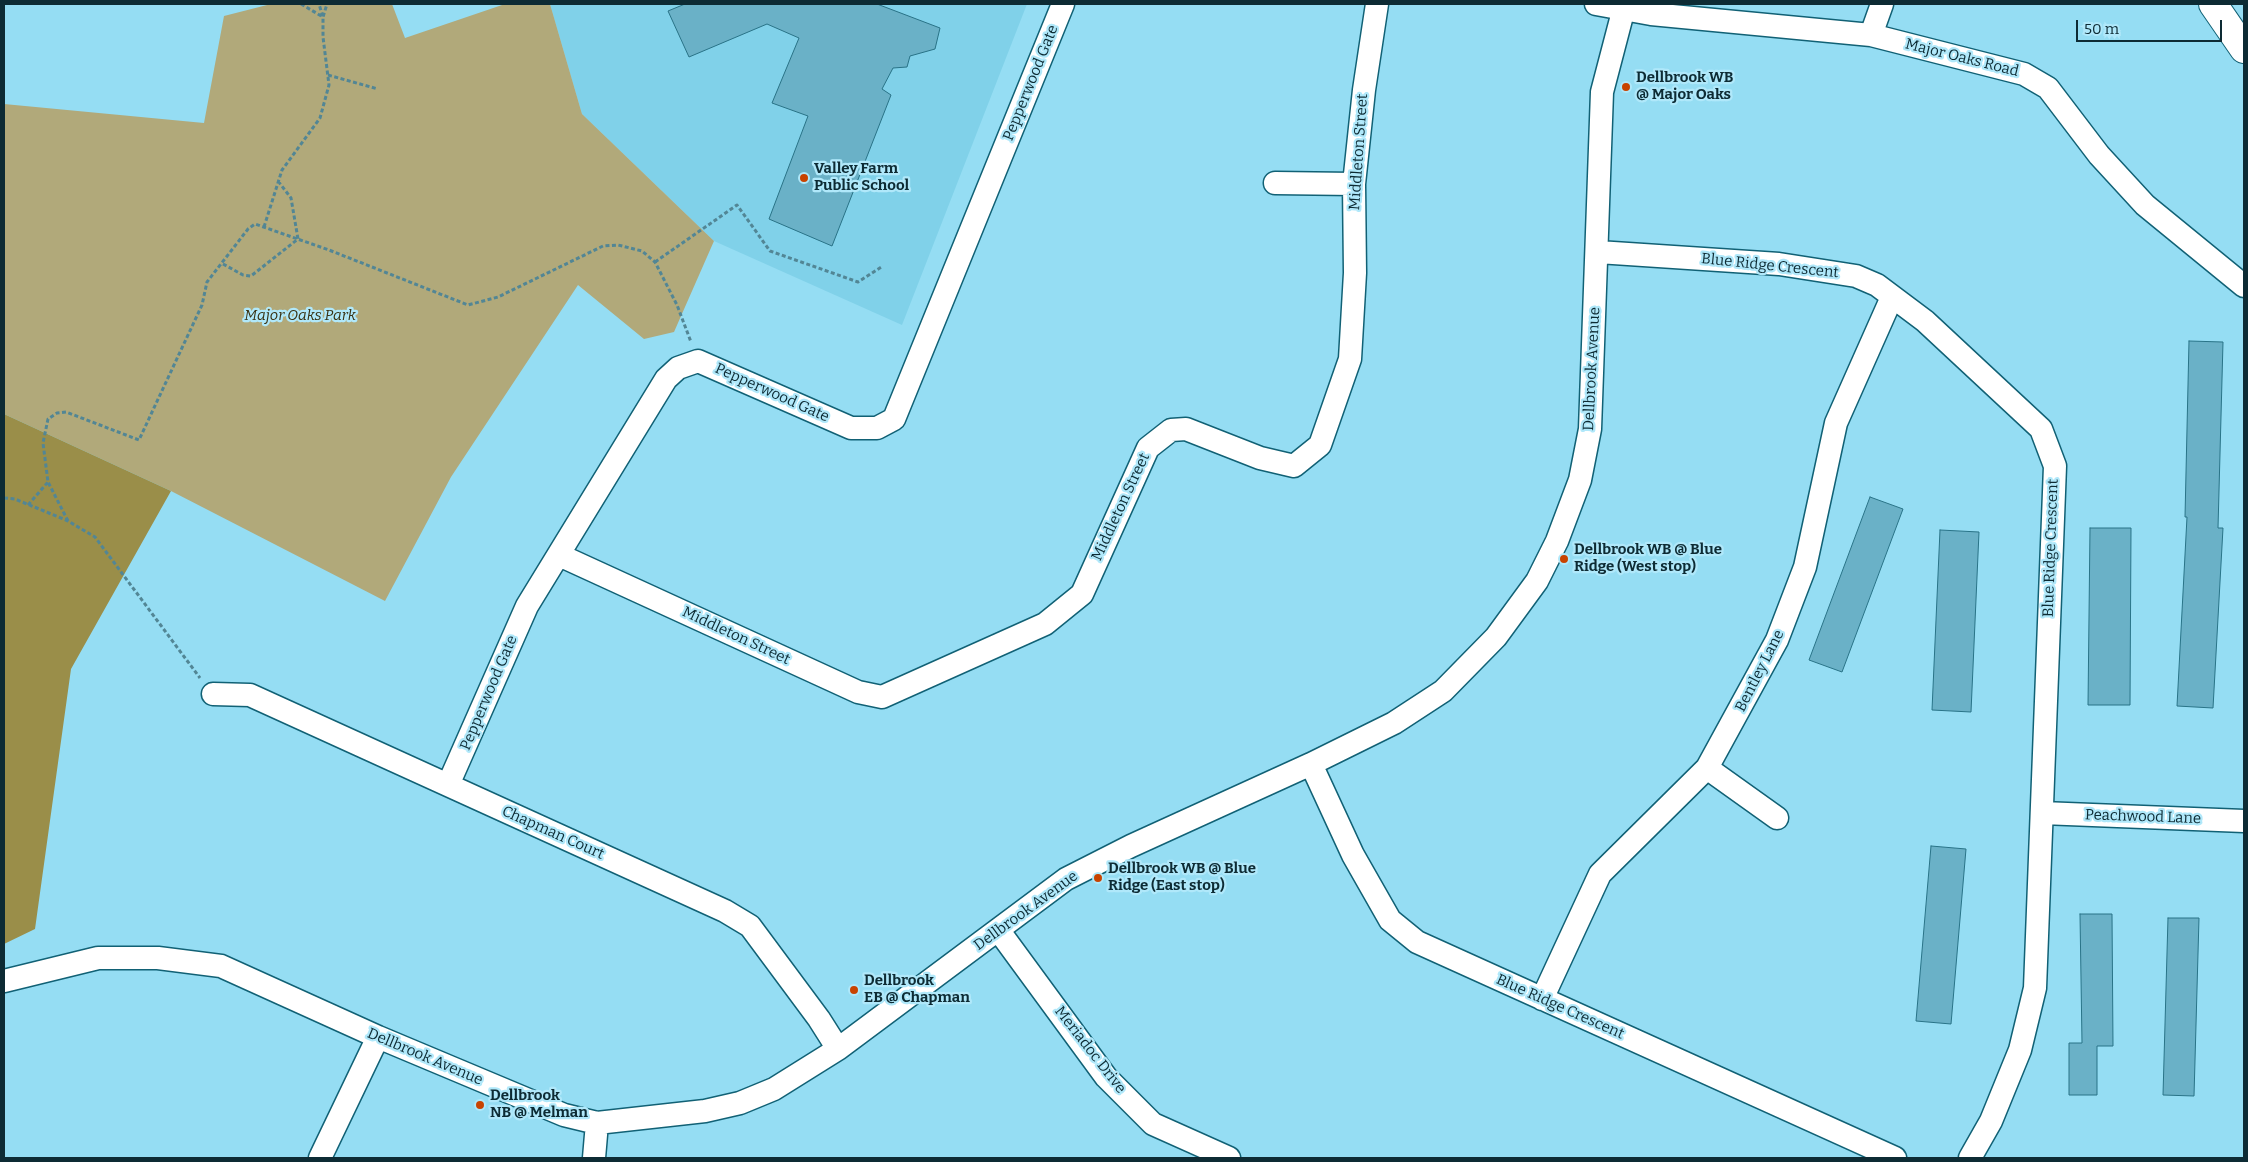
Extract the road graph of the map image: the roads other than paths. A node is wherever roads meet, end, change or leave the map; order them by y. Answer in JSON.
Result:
{"nodes":[{"id":1,"x":1063,"y":4,"type":"edge"},
{"id":2,"x":1377,"y":4,"type":"edge"},
{"id":3,"x":1596,"y":4,"type":"edge"},
{"id":4,"x":1882,"y":4,"type":"edge"},
{"id":5,"x":2213,"y":4,"type":"edge"},
{"id":6,"x":1624,"y":7,"type":"edge"},
{"id":7,"x":1870,"y":35,"type":"junction"},
{"id":8,"x":2244,"y":49,"type":"edge"},
{"id":9,"x":1275,"y":183,"type":"dead end"},
{"id":10,"x":1354,"y":184,"type":"junction"},
{"id":11,"x":1598,"y":252,"type":"junction"},
{"id":12,"x":2244,"y":286,"type":"edge"},
{"id":13,"x":1892,"y":296,"type":"junction"},
{"id":14,"x":559,"y":554,"type":"junction"},
{"id":15,"x":213,"y":694,"type":"road end"},
{"id":16,"x":1311,"y":764,"type":"junction"},
{"id":17,"x":1707,"y":768,"type":"junction"},
{"id":18,"x":448,"y":785,"type":"junction"},
{"id":19,"x":2042,"y":813,"type":"junction"},
{"id":20,"x":1777,"y":818,"type":"dead end"},
{"id":21,"x":2244,"y":820,"type":"edge"},
{"id":22,"x":999,"y":930,"type":"junction"},
{"id":23,"x":4,"y":981,"type":"edge"},
{"id":24,"x":1542,"y":999,"type":"junction"},
{"id":25,"x":378,"y":1038,"type":"junction"},
{"id":26,"x":838,"y":1049,"type":"junction"},
{"id":27,"x":597,"y":1123,"type":"junction"},
{"id":28,"x":320,"y":1158,"type":"edge"},
{"id":29,"x":594,"y":1158,"type":"edge"},
{"id":30,"x":1229,"y":1158,"type":"edge"},
{"id":31,"x":1895,"y":1158,"type":"edge"},
{"id":32,"x":1970,"y":1158,"type":"edge"}],
"edges":[{"from":1,"to":14,"type":"street","name":"Pepperwood Gate"},
{"from":2,"to":10,"type":"street","name":"Middleton Street"},
{"from":3,"to":6,"type":"street","name":"Major Oaks Road"},
{"from":4,"to":7,"type":"street"},
{"from":5,"to":8,"type":"street"},
{"from":6,"to":7,"type":"street","name":"Major Oaks Road"},
{"from":6,"to":11,"type":"street","name":"Dellbrook Avenue"},
{"from":7,"to":12,"type":"street","name":"Major Oaks Road"},
{"from":9,"to":10,"type":"street"},
{"from":10,"to":14,"type":"street","name":"Middleton Street"},
{"from":11,"to":13,"type":"street","name":"Blue Ridge Crescent"},
{"from":11,"to":16,"type":"street","name":"Dellbrook Avenue"},
{"from":13,"to":17,"type":"street","name":"Bentley Lane"},
{"from":13,"to":19,"type":"street","name":"Blue Ridge Crescent"},
{"from":14,"to":18,"type":"street","name":"Pepperwood Gate"},
{"from":15,"to":18,"type":"street","name":"Chapman Court"},
{"from":16,"to":22,"type":"street","name":"Dellbrook Avenue"},
{"from":16,"to":24,"type":"street","name":"Blue Ridge Crescent"},
{"from":17,"to":20,"type":"street"},
{"from":17,"to":24,"type":"street","name":"Bentley Lane"},
{"from":18,"to":26,"type":"street","name":"Chapman Court"},
{"from":19,"to":21,"type":"street","name":"Peachwood Lane"},
{"from":19,"to":32,"type":"street","name":"Blue Ridge Crescent"},
{"from":22,"to":26,"type":"street","name":"Dellbrook Avenue"},
{"from":22,"to":30,"type":"street","name":"Meriadoc Drive"},
{"from":23,"to":25,"type":"street","name":"Dellbrook Avenue"},
{"from":24,"to":31,"type":"street","name":"Blue Ridge Crescent"},
{"from":25,"to":27,"type":"street","name":"Dellbrook Avenue"},
{"from":25,"to":28,"type":"street"},
{"from":26,"to":27,"type":"street","name":"Dellbrook Avenue"},
{"from":27,"to":29,"type":"street"}]}
